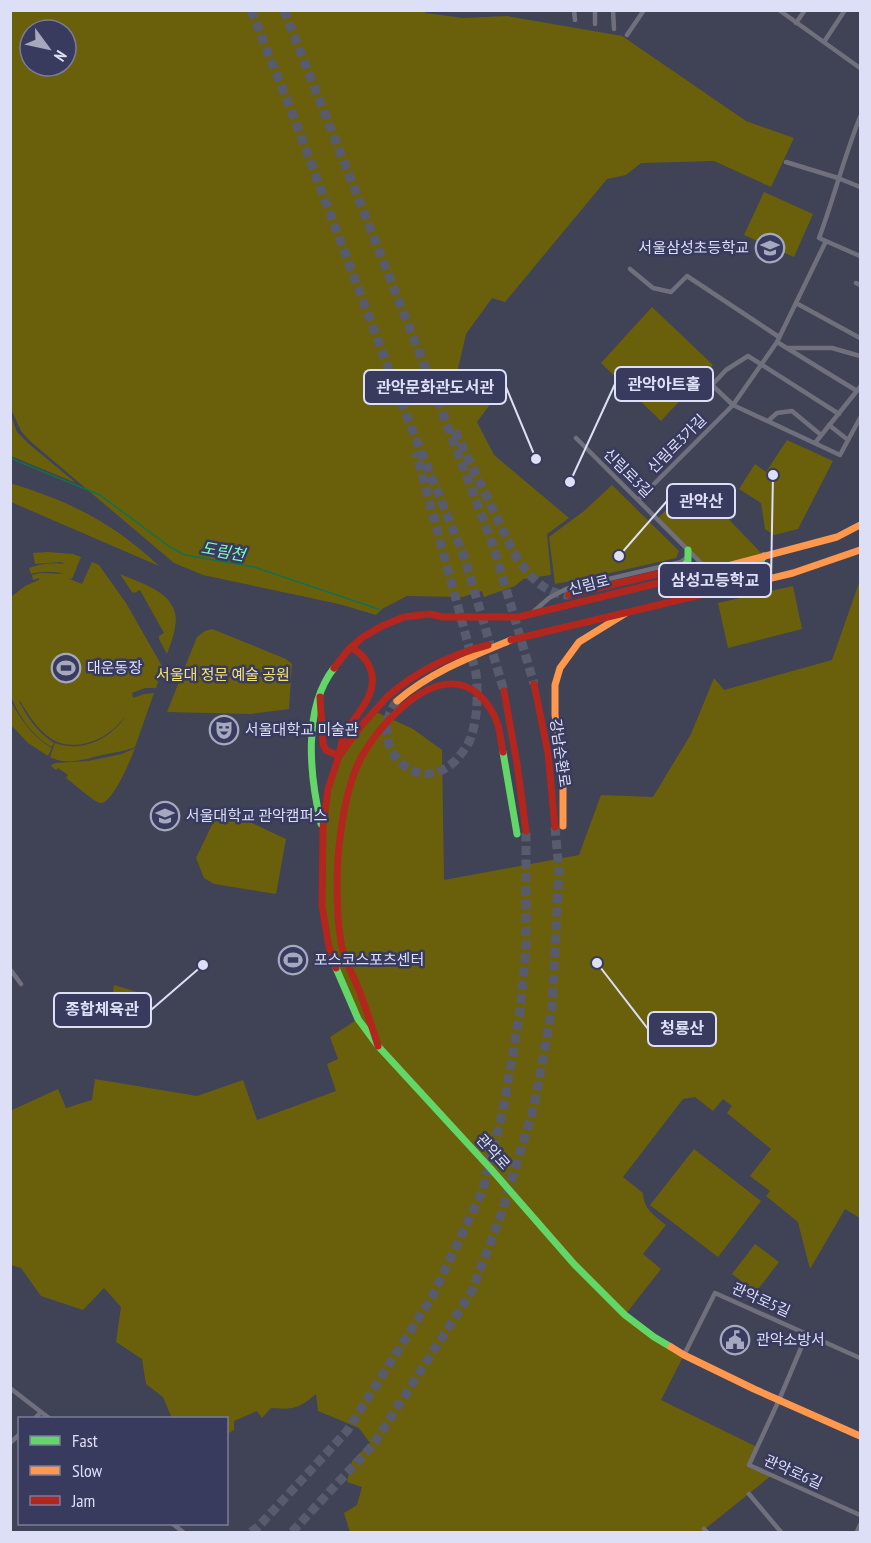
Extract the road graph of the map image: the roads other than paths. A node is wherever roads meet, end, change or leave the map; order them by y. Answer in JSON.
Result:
{"nodes":[{"id":1,"x":574,"y":10,"type":"edge"},
{"id":2,"x":595,"y":10,"type":"edge"},
{"id":3,"x":613,"y":10,"type":"edge"},
{"id":4,"x":779,"y":10,"type":"edge"},
{"id":5,"x":805,"y":10,"type":"edge"},
{"id":6,"x":845,"y":10,"type":"edge"},
{"id":7,"x":642,"y":12,"type":"edge"},
{"id":8,"x":575,"y":20,"type":"dead end"},
{"id":9,"x":796,"y":22,"type":"junction"},
{"id":10,"x":595,"y":24,"type":"dead end"},
{"id":11,"x":614,"y":28,"type":"dead end"},
{"id":12,"x":627,"y":35,"type":"dead end"},
{"id":13,"x":824,"y":42,"type":"junction"},
{"id":14,"x":861,"y":68,"type":"edge"},
{"id":15,"x":861,"y":117,"type":"edge"},
{"id":16,"x":786,"y":162,"type":"dead end"},
{"id":17,"x":838,"y":178,"type":"junction"},
{"id":18,"x":861,"y":187,"type":"edge"},
{"id":19,"x":826,"y":241,"type":"junction"},
{"id":20,"x":861,"y":255,"type":"edge"},
{"id":21,"x":630,"y":269,"type":"dead end"},
{"id":22,"x":796,"y":303,"type":"junction"},
{"id":23,"x":861,"y":338,"type":"edge"},
{"id":24,"x":778,"y":339,"type":"junction"},
{"id":25,"x":786,"y":348,"type":"junction"},
{"id":26,"x":861,"y":356,"type":"edge"},
{"id":27,"x":762,"y":364,"type":"junction"},
{"id":28,"x":859,"y":389,"type":"edge"},
{"id":29,"x":733,"y":405,"type":"junction"},
{"id":30,"x":839,"y":414,"type":"junction"},
{"id":31,"x":861,"y":418,"type":"edge"},
{"id":32,"x":768,"y":422,"type":"junction"},
{"id":33,"x":830,"y":426,"type":"junction"},
{"id":34,"x":821,"y":435,"type":"junction"},
{"id":35,"x":576,"y":438,"type":"dead end"},
{"id":36,"x":848,"y":440,"type":"junction"},
{"id":37,"x":815,"y":443,"type":"junction"},
{"id":38,"x":638,"y":500,"type":"junction"},
{"id":39,"x":861,"y":525,"type":"edge"},
{"id":40,"x":688,"y":550,"type":"junction"},
{"id":41,"x":861,"y":550,"type":"edge"},
{"id":42,"x":764,"y":556,"type":"junction"},
{"id":43,"x":682,"y":568,"type":"junction"},
{"id":44,"x":720,"y":568,"type":"junction"},
{"id":45,"x":708,"y":570,"type":"junction"},
{"id":46,"x":783,"y":576,"type":"junction"},
{"id":47,"x":721,"y":590,"type":"junction"},
{"id":48,"x":569,"y":595,"type":"tunnel mouth"},
{"id":49,"x":627,"y":612,"type":"junction"},
{"id":50,"x":532,"y":613,"type":"junction"},
{"id":51,"x":511,"y":640,"type":"junction"},
{"id":52,"x":351,"y":647,"type":"junction"},
{"id":53,"x":334,"y":668,"type":"joint"},
{"id":54,"x":534,"y":684,"type":"tunnel mouth"},
{"id":55,"x":504,"y":691,"type":"tunnel mouth"},
{"id":56,"x":320,"y":692,"type":"junction"},
{"id":57,"x":397,"y":701,"type":"tunnel mouth"},
{"id":58,"x":339,"y":756,"type":"junction"},
{"id":59,"x":563,"y":826,"type":"tunnel mouth"},
{"id":60,"x":555,"y":827,"type":"tunnel mouth"},
{"id":61,"x":323,"y":828,"type":"junction"},
{"id":62,"x":526,"y":831,"type":"tunnel mouth"},
{"id":63,"x":517,"y":834,"type":"tunnel mouth"},
{"id":64,"x":10,"y":969,"type":"edge"},
{"id":65,"x":21,"y":984,"type":"dead end"},
{"id":66,"x":378,"y":1046,"type":"junction"},
{"id":67,"x":807,"y":1334,"type":"junction"},
{"id":68,"x":684,"y":1355,"type":"junction"},
{"id":69,"x":861,"y":1358,"type":"edge"},
{"id":70,"x":10,"y":1388,"type":"edge"},
{"id":71,"x":779,"y":1400,"type":"junction"},
{"id":72,"x":41,"y":1412,"type":"junction"},
{"id":73,"x":37,"y":1417,"type":"edge"},
{"id":74,"x":47,"y":1417,"type":"edge"},
{"id":75,"x":861,"y":1436,"type":"edge"},
{"id":76,"x":749,"y":1494,"type":"dead end"},
{"id":77,"x":861,"y":1515,"type":"edge"},
{"id":78,"x":861,"y":1525,"type":"edge"},
{"id":79,"x":780,"y":1533,"type":"edge"},
{"id":80,"x":857,"y":1533,"type":"edge"}],
"edges":[{"from":1,"to":8,"type":"street"},
{"from":2,"to":10,"type":"street"},
{"from":3,"to":11,"type":"street"},
{"from":4,"to":9,"type":"street"},
{"from":5,"to":9,"type":"street"},
{"from":6,"to":13,"type":"street"},
{"from":7,"to":12,"type":"street"},
{"from":9,"to":13,"type":"street"},
{"from":13,"to":14,"type":"street"},
{"from":15,"to":17,"type":"street"},
{"from":16,"to":17,"type":"street"},
{"from":17,"to":18,"type":"street"},
{"from":17,"to":19,"type":"street"},
{"from":19,"to":20,"type":"street"},
{"from":19,"to":22,"type":"street","name":"신림로3가길"},
{"from":21,"to":24,"type":"street"},
{"from":22,"to":23,"type":"street"},
{"from":22,"to":24,"type":"street","name":"신림로3가길"},
{"from":24,"to":25,"type":"street"},
{"from":24,"to":27,"type":"street","name":"신림로3가길"},
{"from":25,"to":26,"type":"street"},
{"from":25,"to":28,"type":"street"},
{"from":27,"to":29,"type":"street","name":"신림로3가길"},
{"from":27,"to":29,"type":"street"},
{"from":27,"to":30,"type":"street"},
{"from":28,"to":30,"type":"street"},
{"from":29,"to":32,"type":"street"},
{"from":29,"to":38,"type":"street","name":"신림로3가길"},
{"from":30,"to":33,"type":"street"},
{"from":31,"to":36,"type":"street"},
{"from":32,"to":34,"type":"street"},
{"from":32,"to":37,"type":"street"},
{"from":33,"to":34,"type":"street"},
{"from":33,"to":36,"type":"street"},
{"from":34,"to":37,"type":"street"},
{"from":35,"to":38,"type":"street","name":"신림로3길"},
{"from":36,"to":37,"type":"street"},
{"from":38,"to":40,"type":"street","name":"신림로3길"},
{"from":39,"to":42,"type":"main road","name":"신림로","bridge":true},
{"from":40,"to":43,"type":"main road"},
{"from":40,"to":45,"type":"street","name":"신림로3길"},
{"from":40,"to":50,"type":"street"},
{"from":41,"to":46,"type":"main road"},
{"from":42,"to":44,"type":"main road","name":"신림로","bridge":true},
{"from":42,"to":46,"type":"main road"},
{"from":43,"to":45,"type":"main road"},
{"from":43,"to":48,"type":"main road"},
{"from":44,"to":45,"type":"main road","name":"신림로"},
{"from":44,"to":47,"type":"main road"},
{"from":45,"to":50,"type":"main road","name":"신림로"},
{"from":46,"to":47,"type":"main road"},
{"from":47,"to":49,"type":"main road","bridge":true},
{"from":49,"to":51,"type":"main road","bridge":true},
{"from":49,"to":59,"type":"main road"},
{"from":50,"to":52,"type":"main road","name":"신림로"},
{"from":51,"to":57,"type":"main road"},
{"from":51,"to":58,"type":"main road","name":"관악로"},
{"from":52,"to":53,"type":"main road","name":"신림로"},
{"from":52,"to":58,"type":"main road"},
{"from":53,"to":56,"type":"main road","name":"관악로"},
{"from":54,"to":60,"type":"main road","name":"강남순환로"},
{"from":55,"to":62,"type":"main road"},
{"from":56,"to":58,"type":"main road"},
{"from":56,"to":61,"type":"main road","name":"관악로"},
{"from":58,"to":61,"type":"main road","name":"관악로"},
{"from":61,"to":66,"type":"main road","name":"관악로"},
{"from":63,"to":66,"type":"main road"},
{"from":64,"to":65,"type":"street"},
{"from":66,"to":68,"type":"main road","name":"관악로"},
{"from":67,"to":68,"type":"street","name":"관악로5길"},
{"from":67,"to":69,"type":"street","name":"관악로5길"},
{"from":67,"to":71,"type":"street"},
{"from":68,"to":71,"type":"main road","name":"관악로"},
{"from":70,"to":72,"type":"street"},
{"from":71,"to":75,"type":"main road","name":"관악로"},
{"from":71,"to":77,"type":"street","name":"관악로6길"},
{"from":72,"to":73,"type":"street"},
{"from":72,"to":74,"type":"street"},
{"from":76,"to":79,"type":"street"},
{"from":78,"to":80,"type":"street"}]}
